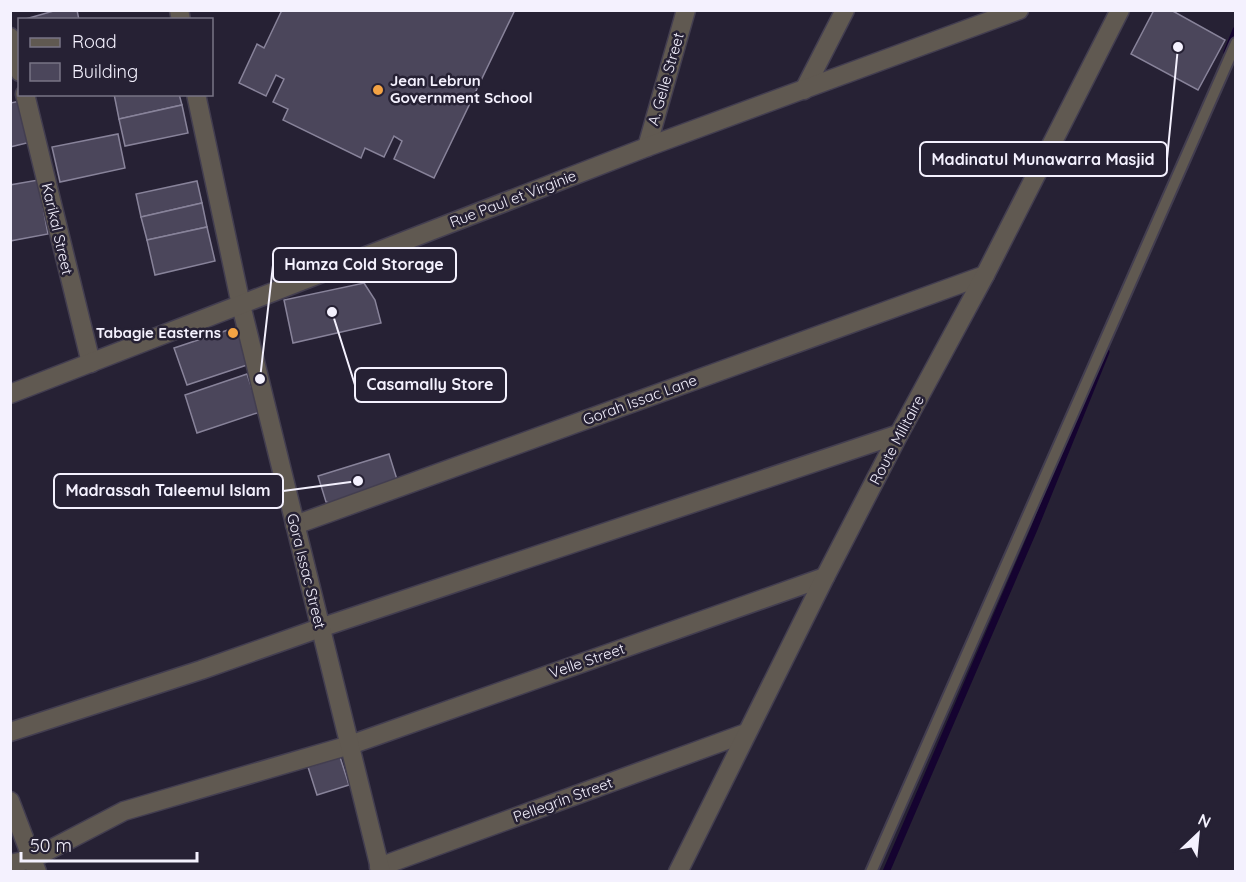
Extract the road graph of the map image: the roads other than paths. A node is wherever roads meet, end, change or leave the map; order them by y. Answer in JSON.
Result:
{"nodes":[{"id":1,"x":686,"y":10,"type":"edge"},
{"id":2,"x":845,"y":10,"type":"edge"},
{"id":3,"x":1018,"y":10,"type":"edge"},
{"id":4,"x":1120,"y":10,"type":"edge"},
{"id":5,"x":10,"y":37,"type":"edge"},
{"id":6,"x":1236,"y":43,"type":"edge"},
{"id":7,"x":18,"y":65,"type":"edge"},
{"id":8,"x":804,"y":90,"type":"junction"},
{"id":9,"x":25,"y":96,"type":"edge"},
{"id":10,"x":196,"y":96,"type":"edge"},
{"id":11,"x":647,"y":147,"type":"junction"},
{"id":12,"x":985,"y":275,"type":"junction"},
{"id":13,"x":241,"y":305,"type":"junction"},
{"id":14,"x":91,"y":363,"type":"junction"},
{"id":15,"x":10,"y":394,"type":"edge"},
{"id":16,"x":899,"y":434,"type":"junction"},
{"id":17,"x":295,"y":525,"type":"junction"},
{"id":18,"x":825,"y":577,"type":"junction"},
{"id":19,"x":320,"y":628,"type":"junction"},
{"id":20,"x":10,"y":732,"type":"edge"},
{"id":21,"x":746,"y":733,"type":"junction"},
{"id":22,"x":350,"y":745,"type":"junction"},
{"id":23,"x":10,"y":801,"type":"edge"},
{"id":24,"x":10,"y":864,"type":"edge"},
{"id":25,"x":35,"y":865,"type":"edge"},
{"id":26,"x":380,"y":869,"type":"edge"},
{"id":27,"x":678,"y":872,"type":"edge"},
{"id":28,"x":871,"y":872,"type":"edge"}],
"edges":[{"from":1,"to":11,"type":"street","name":"A. Gelle Street"},
{"from":2,"to":8,"type":"street"},
{"from":3,"to":8,"type":"street","name":"Rue Paul et Virginie"},
{"from":4,"to":12,"type":"street","name":"Route Militaire"},
{"from":5,"to":7,"type":"street"},
{"from":6,"to":28,"type":"lane"},
{"from":8,"to":11,"type":"street","name":"Rue Paul et Virginie"},
{"from":9,"to":14,"type":"street","name":"Karikal Street"},
{"from":10,"to":13,"type":"street","name":"Gora Issac Street"},
{"from":11,"to":13,"type":"street","name":"Rue Paul et Virginie"},
{"from":12,"to":16,"type":"street","name":"Route Militaire"},
{"from":12,"to":17,"type":"street","name":"Gorah Issac Lane"},
{"from":13,"to":14,"type":"street","name":"Rue Paul et Virginie"},
{"from":13,"to":17,"type":"street","name":"Gora Issac Street"},
{"from":14,"to":15,"type":"street","name":"Rue Paul et Virginie"},
{"from":16,"to":18,"type":"street","name":"Route Militaire"},
{"from":16,"to":19,"type":"street"},
{"from":17,"to":19,"type":"street","name":"Gora Issac Street"},
{"from":18,"to":21,"type":"street","name":"Route Militaire"},
{"from":18,"to":22,"type":"street","name":"Velle Street"},
{"from":19,"to":20,"type":"street"},
{"from":19,"to":22,"type":"street","name":"Gora Issac Street"},
{"from":21,"to":26,"type":"street","name":"Pellegrin Street"},
{"from":21,"to":27,"type":"street","name":"Route Militaire"},
{"from":22,"to":25,"type":"street","name":"Velle Street"},
{"from":22,"to":26,"type":"street","name":"Gora Issac Street"},
{"from":23,"to":25,"type":"street"},
{"from":24,"to":25,"type":"street","name":"Velle Street"}]}
